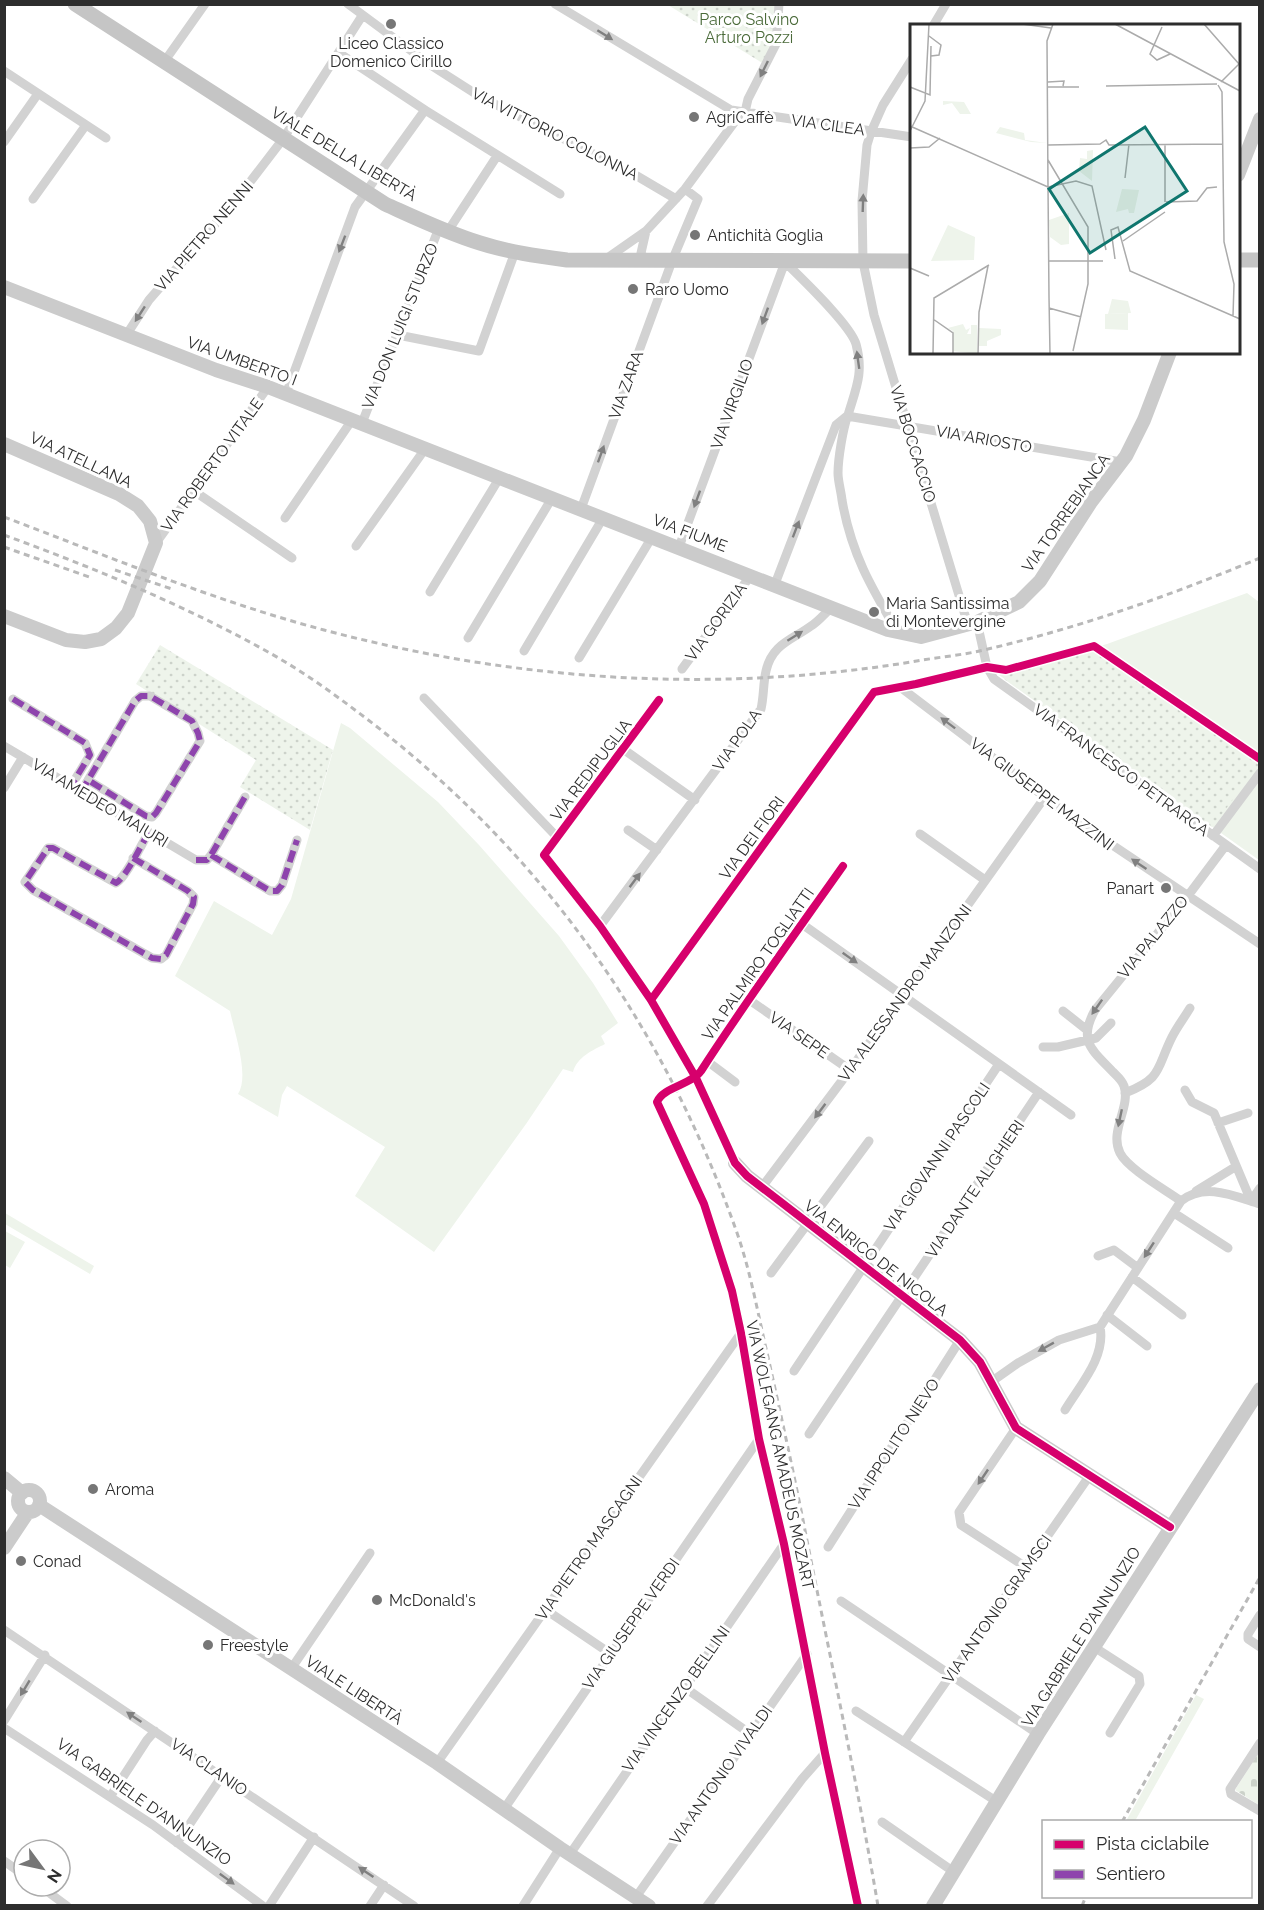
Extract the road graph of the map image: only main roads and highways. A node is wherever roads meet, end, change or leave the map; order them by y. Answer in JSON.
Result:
{"nodes":[{"id":1,"x":77,"y":5,"type":"edge"},
{"id":2,"x":1240,"y":260,"type":"edge"},
{"id":3,"x":1260,"y":260,"type":"edge"},
{"id":4,"x":910,"y":261,"type":"edge"}],
"edges":[{"from":1,"to":4,"type":"main road","name":"VIALE DELLA LIBERTÀ"},
{"from":2,"to":3,"type":"main road"}]}
